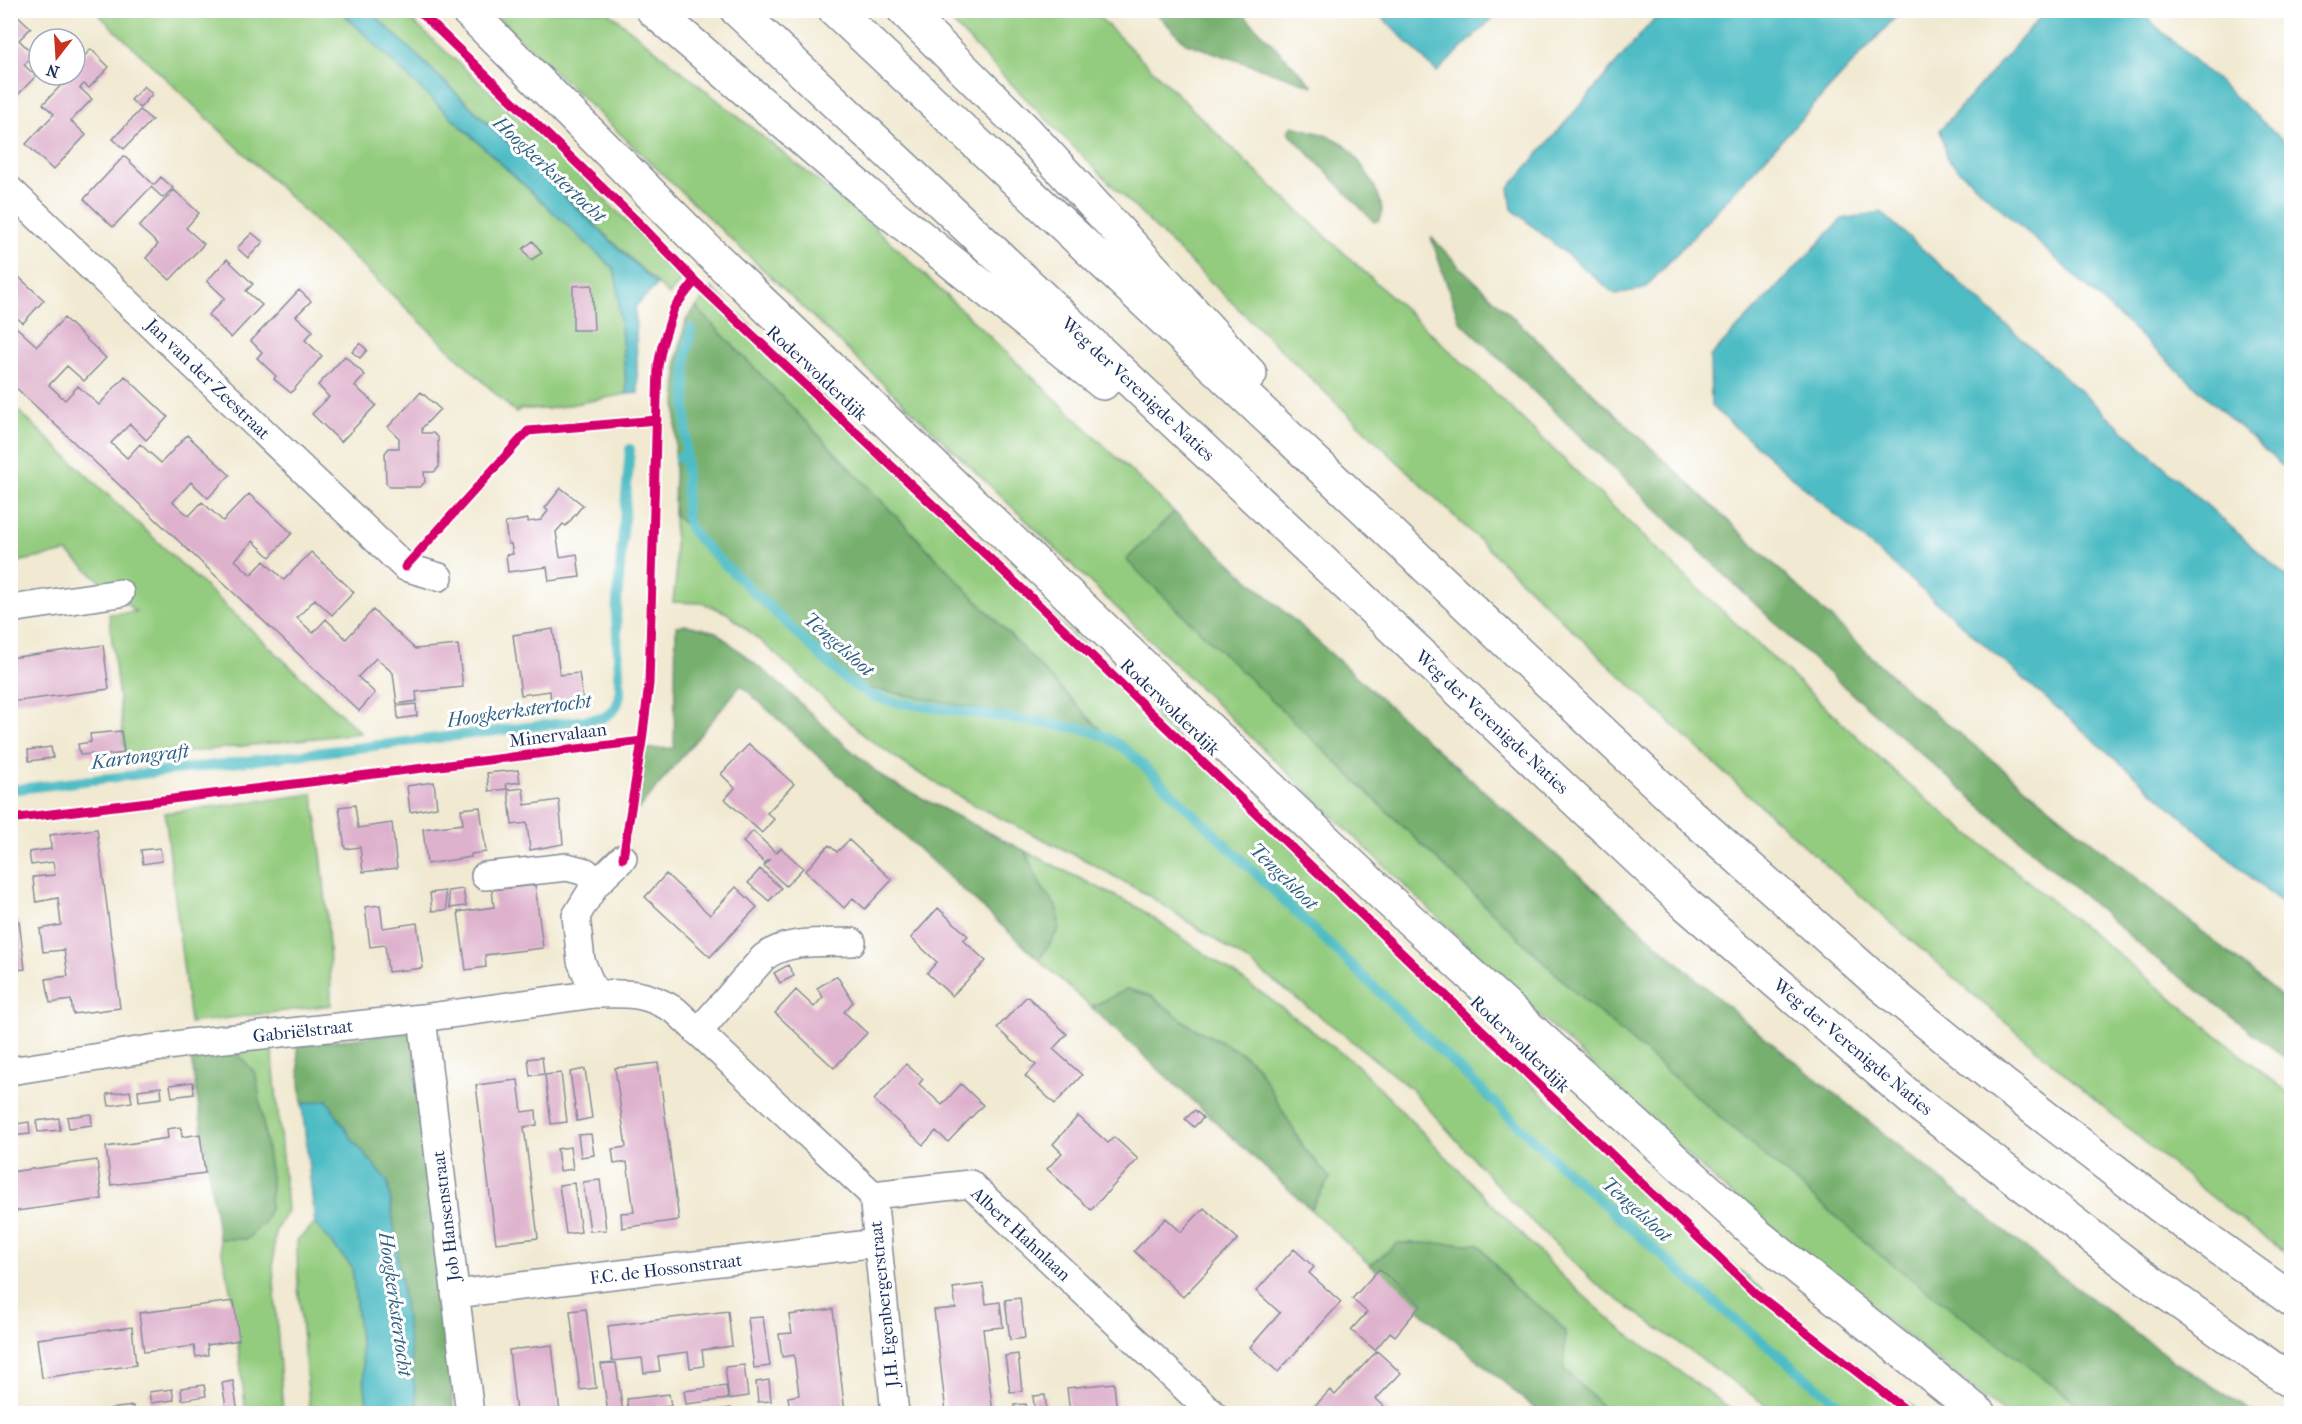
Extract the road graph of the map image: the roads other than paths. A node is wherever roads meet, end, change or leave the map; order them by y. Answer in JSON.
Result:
{"nodes":[{"id":1,"x":467,"y":10,"type":"edge"},
{"id":2,"x":653,"y":10,"type":"edge"},
{"id":3,"x":737,"y":10,"type":"edge"},
{"id":4,"x":835,"y":10,"type":"edge"},
{"id":5,"x":904,"y":10,"type":"edge"},
{"id":6,"x":10,"y":190,"type":"edge"},
{"id":7,"x":1285,"y":528,"type":"junction"},
{"id":8,"x":1436,"y":576,"type":"junction"},
{"id":9,"x":439,"y":577,"type":"dead end"},
{"id":10,"x":120,"y":593,"type":"dead end"},
{"id":11,"x":10,"y":609,"type":"edge"},
{"id":12,"x":623,"y":858,"type":"dead end"},
{"id":13,"x":485,"y":876,"type":"dead end"},
{"id":14,"x":595,"y":885,"type":"junction"},
{"id":15,"x":852,"y":942,"type":"dead end"},
{"id":16,"x":595,"y":994,"type":"junction"},
{"id":17,"x":422,"y":1018,"type":"junction"},
{"id":18,"x":698,"y":1032,"type":"junction"},
{"id":19,"x":10,"y":1071,"type":"edge"},
{"id":20,"x":873,"y":1195,"type":"junction"},
{"id":21,"x":877,"y":1243,"type":"junction"},
{"id":22,"x":455,"y":1294,"type":"junction"},
{"id":23,"x":2292,"y":1300,"type":"edge"},
{"id":24,"x":2292,"y":1382,"type":"edge"},
{"id":25,"x":470,"y":1413,"type":"edge"},
{"id":26,"x":895,"y":1413,"type":"edge"},
{"id":27,"x":1213,"y":1413,"type":"edge"},
{"id":28,"x":1980,"y":1413,"type":"edge"}],
"edges":[{"from":1,"to":28,"type":"main road","name":"Roderwolderdijk"},
{"from":2,"to":7,"type":"main road"},
{"from":3,"to":7,"type":"main road","name":"Weg der Verenigde Naties"},
{"from":4,"to":8,"type":"main road"},
{"from":5,"to":8,"type":"main road"},
{"from":6,"to":9,"type":"street","name":"Jan van der Zeestraat"},
{"from":7,"to":24,"type":"main road","name":"Weg der Verenigde Naties"},
{"from":8,"to":23,"type":"main road"},
{"from":10,"to":11,"type":"street"},
{"from":12,"to":14,"type":"street"},
{"from":13,"to":14,"type":"street"},
{"from":14,"to":16,"type":"street"},
{"from":15,"to":18,"type":"street"},
{"from":16,"to":17,"type":"street","name":"Gabriëlstraat"},
{"from":16,"to":18,"type":"street"},
{"from":17,"to":19,"type":"street","name":"Gabriëlstraat"},
{"from":17,"to":22,"type":"street","name":"Job Hansenstraat"},
{"from":18,"to":20,"type":"street"},
{"from":20,"to":21,"type":"street","name":"J.H. Egenbergerstraat"},
{"from":20,"to":27,"type":"street","name":"Albert Hahnlaan"},
{"from":21,"to":22,"type":"street","name":"F.C. de Hossonstraat"},
{"from":21,"to":26,"type":"street","name":"J.H. Egenbergerstraat"},
{"from":22,"to":25,"type":"street","name":"Job Hansenstraat"}]}
